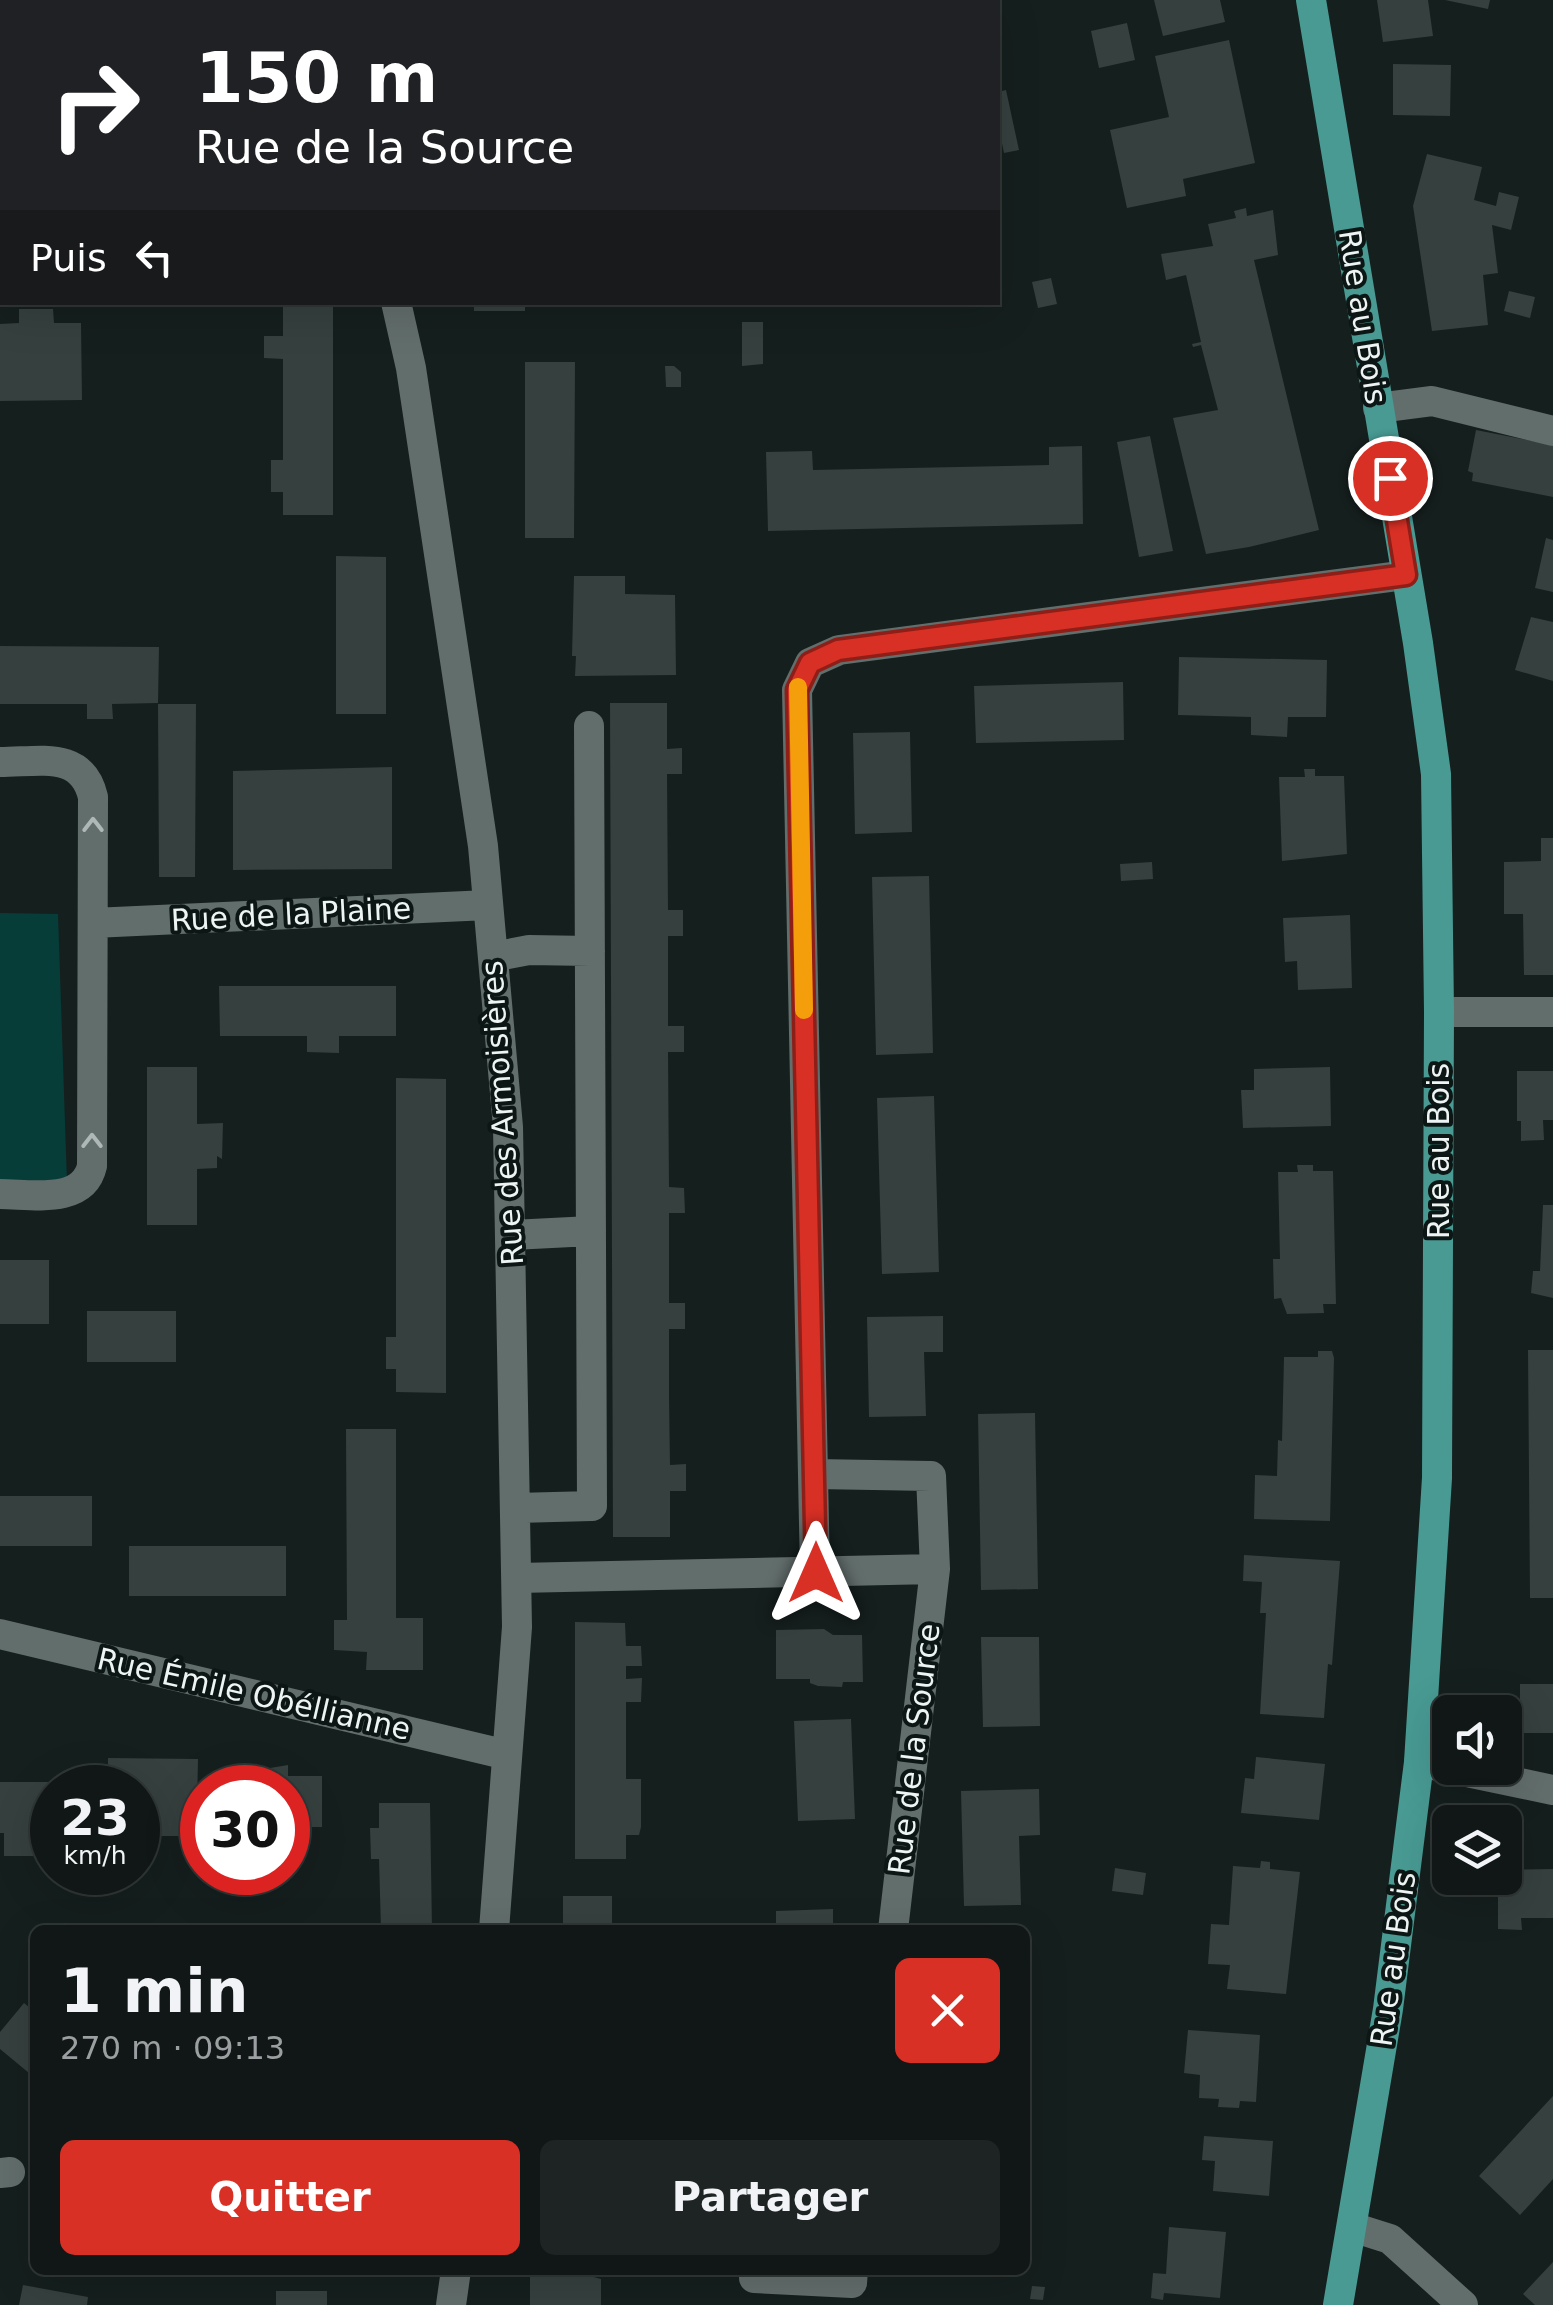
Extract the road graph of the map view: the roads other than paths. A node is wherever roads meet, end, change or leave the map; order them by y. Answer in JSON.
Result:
{"nodes":[{"id":1,"x":1311,"y":0,"type":"edge"},
{"id":2,"x":397,"y":305,"type":"edge"},
{"id":3,"x":1378,"y":408,"type":"junction"},
{"id":4,"x":1553,"y":430,"type":"edge"},
{"id":5,"x":1406,"y":575,"type":"junction"},
{"id":6,"x":589,"y":726,"type":"dead end"},
{"id":7,"x":0,"y":762,"type":"edge"},
{"id":8,"x":488,"y":905,"type":"junction"},
{"id":9,"x":93,"y":923,"type":"junction"},
{"id":10,"x":590,"y":951,"type":"junction"},
{"id":11,"x":492,"y":957,"type":"junction"},
{"id":12,"x":1438,"y":1012,"type":"junction"},
{"id":13,"x":1553,"y":1012,"type":"edge"},
{"id":14,"x":0,"y":1194,"type":"edge"},
{"id":15,"x":592,"y":1231,"type":"junction"},
{"id":16,"x":512,"y":1234,"type":"junction"},
{"id":17,"x":816,"y":1474,"type":"junction"},
{"id":18,"x":516,"y":1508,"type":"junction"},
{"id":19,"x":935,"y":1569,"type":"junction"},
{"id":20,"x":816,"y":1573,"type":"junction"},
{"id":21,"x":517,"y":1578,"type":"junction"},
{"id":22,"x":0,"y":1634,"type":"edge"},
{"id":23,"x":507,"y":1756,"type":"junction"},
{"id":24,"x":1419,"y":1762,"type":"junction"},
{"id":25,"x":1553,"y":1790,"type":"edge"},
{"id":26,"x":494,"y":1925,"type":"edge"},
{"id":27,"x":894,"y":1925,"type":"edge"},
{"id":28,"x":1352,"y":2227,"type":"junction"},
{"id":29,"x":455,"y":2275,"type":"edge"},
{"id":30,"x":853,"y":2275,"type":"edge"},
{"id":31,"x":754,"y":2278,"type":"dead end"},
{"id":32,"x":451,"y":2305,"type":"edge"},
{"id":33,"x":1338,"y":2305,"type":"edge"},
{"id":34,"x":1462,"y":2305,"type":"edge"}],
"edges":[{"from":1,"to":3,"type":"main road","name":"Rue au Bois"},
{"from":2,"to":8,"type":"street","name":"Rue des Armoisières"},
{"from":3,"to":4,"type":"street"},
{"from":3,"to":5,"type":"main road","name":"Rue au Bois"},
{"from":5,"to":12,"type":"main road","name":"Rue au Bois"},
{"from":5,"to":17,"type":"street"},
{"from":6,"to":10,"type":"street"},
{"from":9,"to":7,"type":"street","one_way":true},
{"from":8,"to":9,"type":"street","name":"Rue de la Plaine"},
{"from":8,"to":11,"type":"street","name":"Rue des Armoisières"},
{"from":14,"to":9,"type":"street","one_way":true},
{"from":10,"to":11,"type":"street"},
{"from":10,"to":15,"type":"street"},
{"from":11,"to":16,"type":"street","name":"Rue des Armoisières"},
{"from":12,"to":13,"type":"street"},
{"from":12,"to":24,"type":"main road","name":"Rue au Bois"},
{"from":15,"to":16,"type":"street"},
{"from":15,"to":18,"type":"street"},
{"from":16,"to":18,"type":"street","name":"Rue des Armoisières"},
{"from":17,"to":19,"type":"street","name":"Rue de la Source"},
{"from":17,"to":20,"type":"street"},
{"from":18,"to":21,"type":"street","name":"Rue des Armoisières"},
{"from":19,"to":20,"type":"street"},
{"from":19,"to":27,"type":"street","name":"Rue de la Source"},
{"from":20,"to":21,"type":"street"},
{"from":21,"to":23,"type":"street","name":"Rue des Armoisières"},
{"from":22,"to":23,"type":"street","name":"Rue Émile Obéllianne"},
{"from":23,"to":26,"type":"street","name":"Rue des Armoisières"},
{"from":24,"to":25,"type":"street"},
{"from":24,"to":28,"type":"main road","name":"Rue au Bois"},
{"from":28,"to":33,"type":"main road","name":"Rue au Bois"},
{"from":28,"to":34,"type":"street"},
{"from":29,"to":32,"type":"street"},
{"from":30,"to":31,"type":"street"}]}
